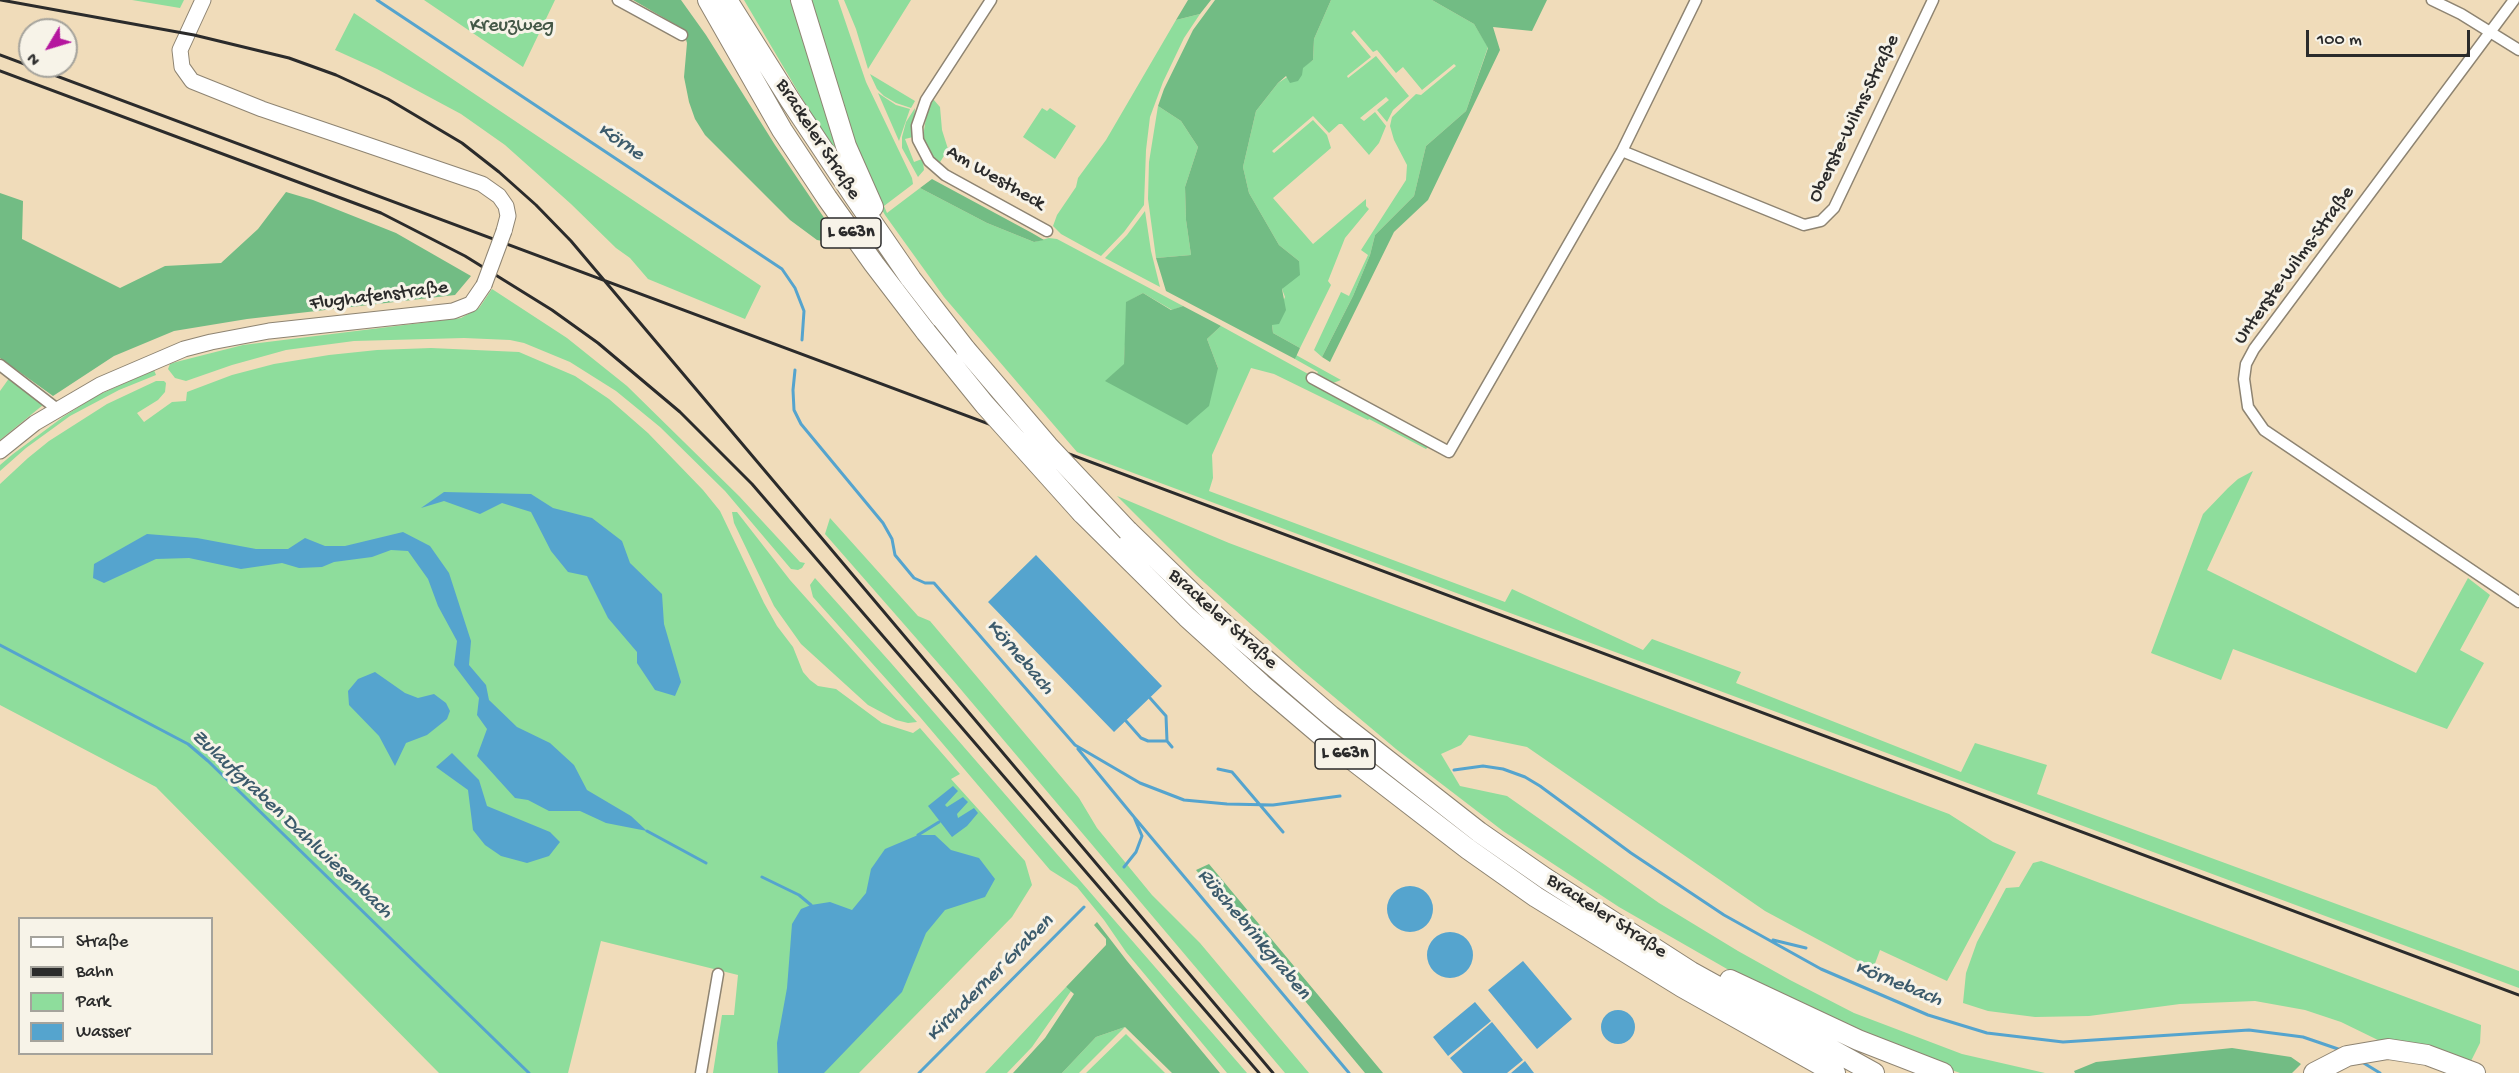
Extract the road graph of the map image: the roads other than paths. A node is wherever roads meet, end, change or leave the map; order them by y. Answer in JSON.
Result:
{"nodes":[{"id":1,"x":203,"y":0,"type":"edge"},
{"id":2,"x":618,"y":0,"type":"edge"},
{"id":3,"x":692,"y":0,"type":"edge"},
{"id":4,"x":708,"y":0,"type":"edge"},
{"id":5,"x":728,"y":0,"type":"edge"},
{"id":6,"x":801,"y":0,"type":"edge"},
{"id":7,"x":991,"y":0,"type":"edge"},
{"id":8,"x":1696,"y":0,"type":"edge"},
{"id":9,"x":1933,"y":0,"type":"edge"},
{"id":10,"x":2432,"y":0,"type":"edge"},
{"id":11,"x":2514,"y":0,"type":"edge"},
{"id":12,"x":2490,"y":32,"type":"junction"},
{"id":13,"x":682,"y":36,"type":"dead end"},
{"id":14,"x":2519,"y":50,"type":"edge"},
{"id":15,"x":782,"y":130,"type":"junction"},
{"id":16,"x":1623,"y":152,"type":"junction"},
{"id":17,"x":1047,"y":231,"type":"dead end"},
{"id":18,"x":911,"y":279,"type":"junction"},
{"id":19,"x":0,"y":365,"type":"edge"},
{"id":20,"x":1312,"y":378,"type":"dead end"},
{"id":21,"x":57,"y":408,"type":"junction"},
{"id":22,"x":0,"y":451,"type":"edge"},
{"id":23,"x":2519,"y":602,"type":"edge"},
{"id":24,"x":1604,"y":917,"type":"junction"},
{"id":25,"x":1636,"y":959,"type":"junction"},
{"id":26,"x":718,"y":974,"type":"dead end"},
{"id":27,"x":701,"y":1073,"type":"edge"},
{"id":28,"x":1807,"y":1073,"type":"edge"},
{"id":29,"x":1835,"y":1073,"type":"edge"},
{"id":30,"x":1874,"y":1073,"type":"edge"},
{"id":31,"x":1943,"y":1073,"type":"edge"},
{"id":32,"x":2314,"y":1073,"type":"edge"},
{"id":33,"x":2475,"y":1073,"type":"edge"}],
"edges":[{"from":1,"to":21,"type":"main road","name":"Flughafenstraße","bridge":true},
{"from":2,"to":13,"type":"street"},
{"from":3,"to":15,"type":"highway"},
{"from":4,"to":15,"type":"highway","name":"Brackeler Straße","number":"L 663n"},
{"from":5,"to":18,"type":"highway","name":"Brackeler Straße","number":"L 663n"},
{"from":6,"to":18,"type":"highway"},
{"from":7,"to":17,"type":"street","name":"Am Westheck"},
{"from":8,"to":16,"type":"street"},
{"from":9,"to":16,"type":"street","name":"Oberste-Wilms-Straße"},
{"from":10,"to":12,"type":"street"},
{"from":11,"to":12,"type":"street","name":"Unterste-Wilms-Straße"},
{"from":12,"to":14,"type":"street"},
{"from":12,"to":23,"type":"street","name":"Unterste-Wilms-Straße"},
{"from":15,"to":25,"type":"highway","name":"Brackeler Straße","number":"L 663n","bridge":true},
{"from":16,"to":20,"type":"street"},
{"from":18,"to":24,"type":"highway","name":"Brackeler Straße","number":"L 663n","bridge":true},
{"from":19,"to":21,"type":"street"},
{"from":21,"to":22,"type":"main road","name":"Flughafenstraße"},
{"from":24,"to":30,"type":"highway","name":"Brackeler Straße","number":"L 663n"},
{"from":24,"to":31,"type":"highway"},
{"from":25,"to":28,"type":"highway"},
{"from":25,"to":29,"type":"highway","name":"Brackeler Straße","number":"L 663n"},
{"from":26,"to":27,"type":"street"},
{"from":32,"to":33,"type":"highway"}]}
